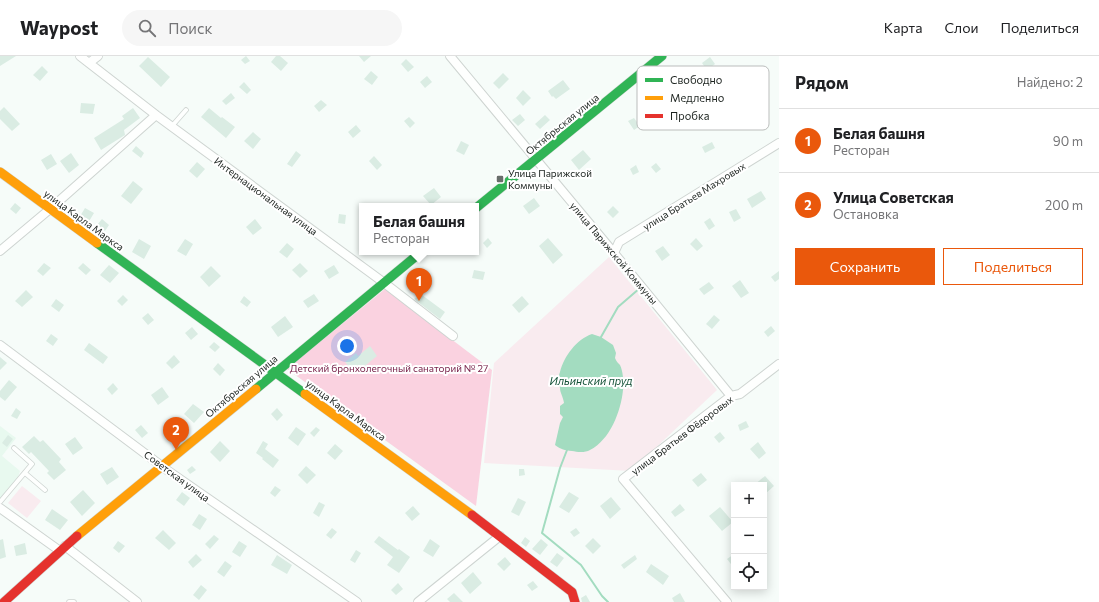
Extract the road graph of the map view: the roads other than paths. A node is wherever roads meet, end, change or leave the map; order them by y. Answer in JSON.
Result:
{"nodes":[{"id":1,"x":80,"y":56,"type":"edge"},
{"id":2,"x":98,"y":56,"type":"edge"},
{"id":3,"x":450,"y":56,"type":"edge"},
{"id":4,"x":662,"y":56,"type":"edge"},
{"id":5,"x":89,"y":63,"type":"junction"},
{"id":6,"x":650,"y":66,"type":"edge"},
{"id":7,"x":637,"y":77,"type":"edge"},
{"id":8,"x":186,"y":110,"type":"dead end"},
{"id":9,"x":156,"y":115,"type":"junction"},
{"id":10,"x":172,"y":126,"type":"junction"},
{"id":11,"x":779,"y":143,"type":"edge"},
{"id":12,"x":536,"y":160,"type":"junction"},
{"id":13,"x":0,"y":172,"type":"edge"},
{"id":14,"x":479,"y":206,"type":"edge"},
{"id":15,"x":50,"y":209,"type":"junction"},
{"id":16,"x":0,"y":251,"type":"edge"},
{"id":17,"x":614,"y":253,"type":"junction"},
{"id":18,"x":417,"y":255,"type":"edge"},
{"id":19,"x":383,"y":282,"type":"junction"},
{"id":20,"x":453,"y":336,"type":"dead end"},
{"id":21,"x":0,"y":345,"type":"edge"},
{"id":22,"x":779,"y":364,"type":"edge"},
{"id":23,"x":275,"y":372,"type":"junction"},
{"id":24,"x":731,"y":396,"type":"junction"},
{"id":25,"x":14,"y":448,"type":"dead end"},
{"id":26,"x":162,"y":466,"type":"junction"},
{"id":27,"x":25,"y":473,"type":"junction"},
{"id":28,"x":45,"y":490,"type":"dead end"},
{"id":29,"x":0,"y":502,"type":"edge"},
{"id":30,"x":0,"y":508,"type":"edge"},
{"id":31,"x":500,"y":536,"type":"junction"},
{"id":32,"x":62,"y":549,"type":"junction"},
{"id":33,"x":4,"y":602,"type":"edge"},
{"id":34,"x":69,"y":602,"type":"edge"},
{"id":35,"x":74,"y":602,"type":"edge"},
{"id":36,"x":138,"y":602,"type":"edge"},
{"id":37,"x":357,"y":602,"type":"edge"},
{"id":38,"x":418,"y":602,"type":"edge"},
{"id":39,"x":575,"y":602,"type":"edge"},
{"id":40,"x":727,"y":602,"type":"edge"}],
"edges":[{"from":1,"to":5,"type":"street","name":"Интернациональная улица"},
{"from":2,"to":5,"type":"street"},
{"from":3,"to":12,"type":"street","name":"улица Парижской Коммуны"},
{"from":4,"to":6,"type":"main road","name":"Октябрьская улица"},
{"from":5,"to":9,"type":"street","name":"Интернациональная улица"},
{"from":7,"to":12,"type":"main road","name":"Октябрьская улица"},
{"from":8,"to":10,"type":"lane"},
{"from":9,"to":10,"type":"street","name":"Интернациональная улица"},
{"from":9,"to":15,"type":"street"},
{"from":10,"to":19,"type":"street","name":"Интернациональная улица"},
{"from":11,"to":17,"type":"street","name":"улица Братьев Махровых"},
{"from":12,"to":14,"type":"main road","name":"Октябрьская улица"},
{"from":12,"to":17,"type":"street","name":"улица Парижской Коммуны"},
{"from":13,"to":15,"type":"main road","name":"улица Карла Маркса"},
{"from":15,"to":16,"type":"street"},
{"from":15,"to":23,"type":"main road","name":"улица Карла Маркса"},
{"from":17,"to":24,"type":"street","name":"улица Парижской Коммуны"},
{"from":18,"to":19,"type":"main road","name":"Октябрьская улица"},
{"from":19,"to":20,"type":"street","name":"Интернациональная улица"},
{"from":19,"to":23,"type":"main road","name":"Октябрьская улица"},
{"from":21,"to":26,"type":"street","name":"Советская улица"},
{"from":22,"to":24,"type":"street","name":"улица Братьев Фёдоровых"},
{"from":23,"to":26,"type":"main road","name":"Октябрьская улица"},
{"from":23,"to":31,"type":"main road","name":"улица Карла Маркса"},
{"from":24,"to":40,"type":"street","name":"улица Братьев Фёдоровых"},
{"from":25,"to":27,"type":"lane"},
{"from":26,"to":32,"type":"main road","name":"Октябрьская улица"},
{"from":26,"to":37,"type":"street","name":"Советская улица"},
{"from":27,"to":28,"type":"lane"},
{"from":27,"to":29,"type":"lane"},
{"from":30,"to":32,"type":"street"},
{"from":31,"to":38,"type":"street"},
{"from":31,"to":39,"type":"main road","name":"улица Карла Маркса"},
{"from":32,"to":33,"type":"main road","name":"Октябрьская улица"},
{"from":32,"to":36,"type":"street"},
{"from":34,"to":35,"type":"lane"}]}
